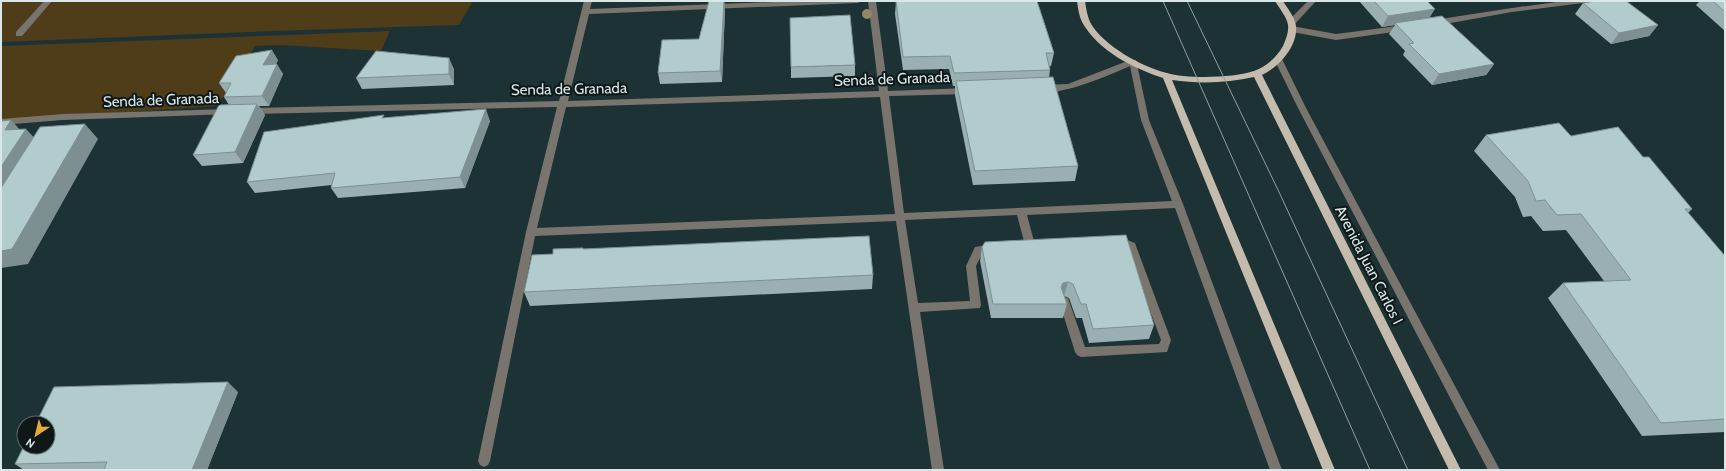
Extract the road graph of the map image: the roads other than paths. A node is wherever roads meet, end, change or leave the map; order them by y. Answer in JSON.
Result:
{"nodes":[{"id":1,"x":48,"y":1,"type":"edge"},
{"id":2,"x":588,"y":1,"type":"edge"},
{"id":3,"x":858,"y":1,"type":"edge"},
{"id":4,"x":872,"y":1,"type":"edge"},
{"id":5,"x":1081,"y":1,"type":"edge"},
{"id":6,"x":1279,"y":1,"type":"edge"},
{"id":7,"x":1312,"y":1,"type":"edge"},
{"id":8,"x":1583,"y":1,"type":"edge"},
{"id":9,"x":586,"y":12,"type":"junction"},
{"id":10,"x":1428,"y":24,"type":"edge"},
{"id":11,"x":1292,"y":26,"type":"junction"},
{"id":12,"x":1412,"y":27,"type":"edge"},
{"id":13,"x":19,"y":34,"type":"dead end"},
{"id":14,"x":1278,"y":59,"type":"junction"},
{"id":15,"x":1133,"y":62,"type":"junction"},
{"id":16,"x":1257,"y":74,"type":"junction"},
{"id":17,"x":1166,"y":76,"type":"junction"},
{"id":18,"x":1031,"y":88,"type":"edge"},
{"id":19,"x":977,"y":90,"type":"edge"},
{"id":20,"x":884,"y":94,"type":"junction"},
{"id":21,"x":563,"y":104,"type":"junction"},
{"id":22,"x":63,"y":117,"type":"junction"},
{"id":23,"x":1,"y":122,"type":"edge"},
{"id":24,"x":54,"y":130,"type":"edge"},
{"id":25,"x":1178,"y":204,"type":"junction"},
{"id":26,"x":1021,"y":211,"type":"junction"},
{"id":27,"x":900,"y":217,"type":"junction"},
{"id":28,"x":531,"y":232,"type":"junction"},
{"id":29,"x":1106,"y":239,"type":"edge"},
{"id":30,"x":1030,"y":245,"type":"edge"},
{"id":31,"x":1008,"y":247,"type":"edge"},
{"id":32,"x":1064,"y":301,"type":"edge"},
{"id":33,"x":913,"y":308,"type":"junction"},
{"id":34,"x":484,"y":461,"type":"dead end"},
{"id":35,"x":938,"y":470,"type":"edge"},
{"id":36,"x":1276,"y":470,"type":"edge"},
{"id":37,"x":1328,"y":470,"type":"edge"},
{"id":38,"x":1455,"y":470,"type":"edge"},
{"id":39,"x":1494,"y":470,"type":"edge"}],
"edges":[{"from":1,"to":13,"type":"street"},
{"from":2,"to":9,"type":"street"},
{"from":3,"to":9,"type":"street"},
{"from":4,"to":20,"type":"street"},
{"from":5,"to":15,"type":"main road"},
{"from":6,"to":11,"type":"main road"},
{"from":7,"to":11,"type":"street"},
{"from":8,"to":10,"type":"street"},
{"from":9,"to":21,"type":"street"},
{"from":11,"to":12,"type":"street"},
{"from":11,"to":14,"type":"main road"},
{"from":14,"to":16,"type":"main road"},
{"from":14,"to":39,"type":"street"},
{"from":15,"to":17,"type":"main road"},
{"from":15,"to":18,"type":"street"},
{"from":15,"to":25,"type":"street"},
{"from":16,"to":17,"type":"main road"},
{"from":16,"to":38,"type":"main road","name":"Avenida Juan Carlos I"},
{"from":17,"to":37,"type":"main road"},
{"from":19,"to":20,"type":"street","name":"Senda de Granada"},
{"from":20,"to":21,"type":"street","name":"Senda de Granada"},
{"from":20,"to":27,"type":"street"},
{"from":21,"to":22,"type":"street","name":"Senda de Granada"},
{"from":21,"to":28,"type":"street"},
{"from":22,"to":23,"type":"street","name":"Senda de Granada"},
{"from":22,"to":24,"type":"street"},
{"from":25,"to":26,"type":"street"},
{"from":25,"to":36,"type":"street"},
{"from":26,"to":27,"type":"street"},
{"from":26,"to":30,"type":"street"},
{"from":27,"to":28,"type":"street"},
{"from":27,"to":33,"type":"street"},
{"from":28,"to":34,"type":"street"},
{"from":29,"to":32,"type":"street"},
{"from":31,"to":33,"type":"street"},
{"from":33,"to":35,"type":"street"}]}
